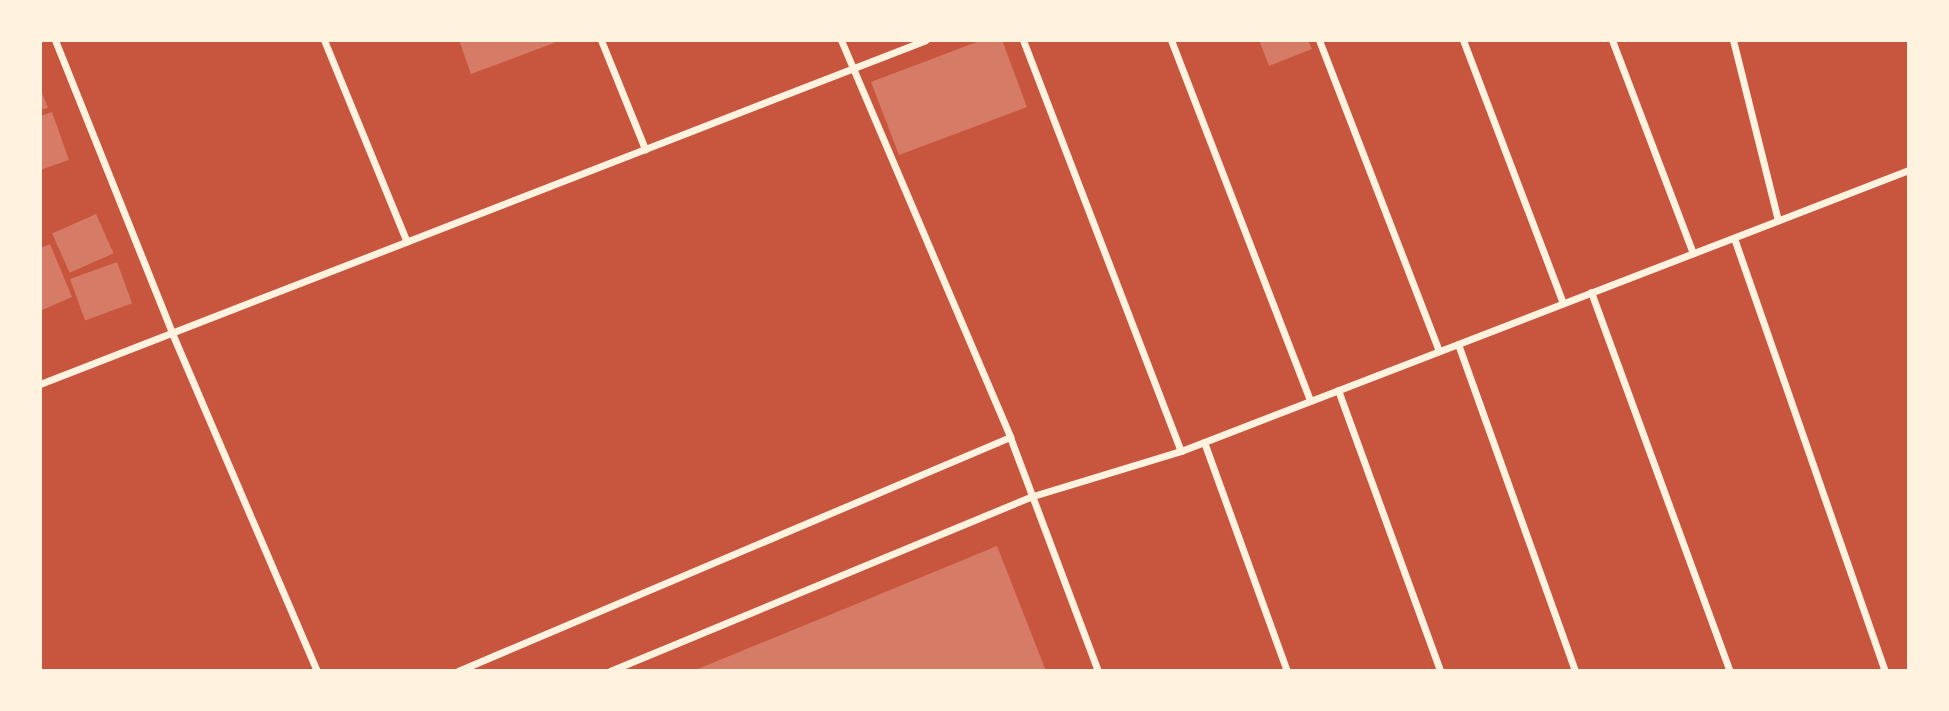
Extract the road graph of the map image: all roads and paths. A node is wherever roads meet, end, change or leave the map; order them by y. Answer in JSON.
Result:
{"nodes":[{"id":1,"x":55,"y":40,"type":"edge"},
{"id":2,"x":324,"y":40,"type":"edge"},
{"id":3,"x":601,"y":40,"type":"edge"},
{"id":4,"x":841,"y":40,"type":"edge"},
{"id":5,"x":926,"y":40,"type":"edge"},
{"id":6,"x":1023,"y":40,"type":"edge"},
{"id":7,"x":1171,"y":40,"type":"edge"},
{"id":8,"x":1319,"y":40,"type":"edge"},
{"id":9,"x":1463,"y":40,"type":"edge"},
{"id":10,"x":1612,"y":40,"type":"edge"},
{"id":11,"x":1733,"y":40,"type":"edge"},
{"id":12,"x":852,"y":69,"type":"junction"},
{"id":13,"x":645,"y":149,"type":"junction"},
{"id":14,"x":1909,"y":170,"type":"edge"},
{"id":15,"x":1778,"y":220,"type":"junction"},
{"id":16,"x":1734,"y":238,"type":"junction"},
{"id":17,"x":407,"y":242,"type":"junction"},
{"id":18,"x":1693,"y":253,"type":"junction"},
{"id":19,"x":1591,"y":292,"type":"junction"},
{"id":20,"x":1563,"y":303,"type":"junction"},
{"id":21,"x":172,"y":333,"type":"junction"},
{"id":22,"x":1458,"y":344,"type":"junction"},
{"id":23,"x":1439,"y":351,"type":"junction"},
{"id":24,"x":40,"y":384,"type":"edge"},
{"id":25,"x":1338,"y":390,"type":"junction"},
{"id":26,"x":1310,"y":401,"type":"junction"},
{"id":27,"x":1010,"y":438,"type":"junction"},
{"id":28,"x":1204,"y":442,"type":"junction"},
{"id":29,"x":1181,"y":451,"type":"junction"},
{"id":30,"x":1032,"y":496,"type":"junction"},
{"id":31,"x":317,"y":671,"type":"edge"},
{"id":32,"x":458,"y":671,"type":"edge"},
{"id":33,"x":610,"y":671,"type":"edge"},
{"id":34,"x":1098,"y":671,"type":"edge"},
{"id":35,"x":1287,"y":671,"type":"edge"},
{"id":36,"x":1440,"y":671,"type":"edge"},
{"id":37,"x":1575,"y":671,"type":"edge"},
{"id":38,"x":1730,"y":671,"type":"edge"},
{"id":39,"x":1885,"y":671,"type":"edge"}],
"edges":[{"from":1,"to":21,"type":"street"},
{"from":2,"to":17,"type":"street"},
{"from":3,"to":13,"type":"street"},
{"from":4,"to":12,"type":"street"},
{"from":5,"to":12,"type":"street"},
{"from":6,"to":29,"type":"street"},
{"from":7,"to":26,"type":"street"},
{"from":8,"to":23,"type":"street"},
{"from":9,"to":20,"type":"street"},
{"from":10,"to":18,"type":"street"},
{"from":11,"to":15,"type":"street"},
{"from":12,"to":13,"type":"street"},
{"from":12,"to":27,"type":"street"},
{"from":13,"to":17,"type":"street"},
{"from":14,"to":15,"type":"street"},
{"from":15,"to":16,"type":"street"},
{"from":16,"to":18,"type":"street"},
{"from":16,"to":39,"type":"street"},
{"from":17,"to":21,"type":"street"},
{"from":18,"to":19,"type":"street"},
{"from":19,"to":20,"type":"street"},
{"from":19,"to":38,"type":"street"},
{"from":20,"to":22,"type":"street"},
{"from":21,"to":24,"type":"street"},
{"from":21,"to":31,"type":"street"},
{"from":22,"to":23,"type":"street"},
{"from":22,"to":37,"type":"street"},
{"from":23,"to":25,"type":"street"},
{"from":25,"to":26,"type":"street"},
{"from":25,"to":36,"type":"street"},
{"from":26,"to":28,"type":"street"},
{"from":27,"to":30,"type":"street"},
{"from":27,"to":32,"type":"street"},
{"from":28,"to":29,"type":"street"},
{"from":28,"to":35,"type":"street"},
{"from":29,"to":30,"type":"street"},
{"from":30,"to":33,"type":"street"},
{"from":30,"to":34,"type":"street"}]}
